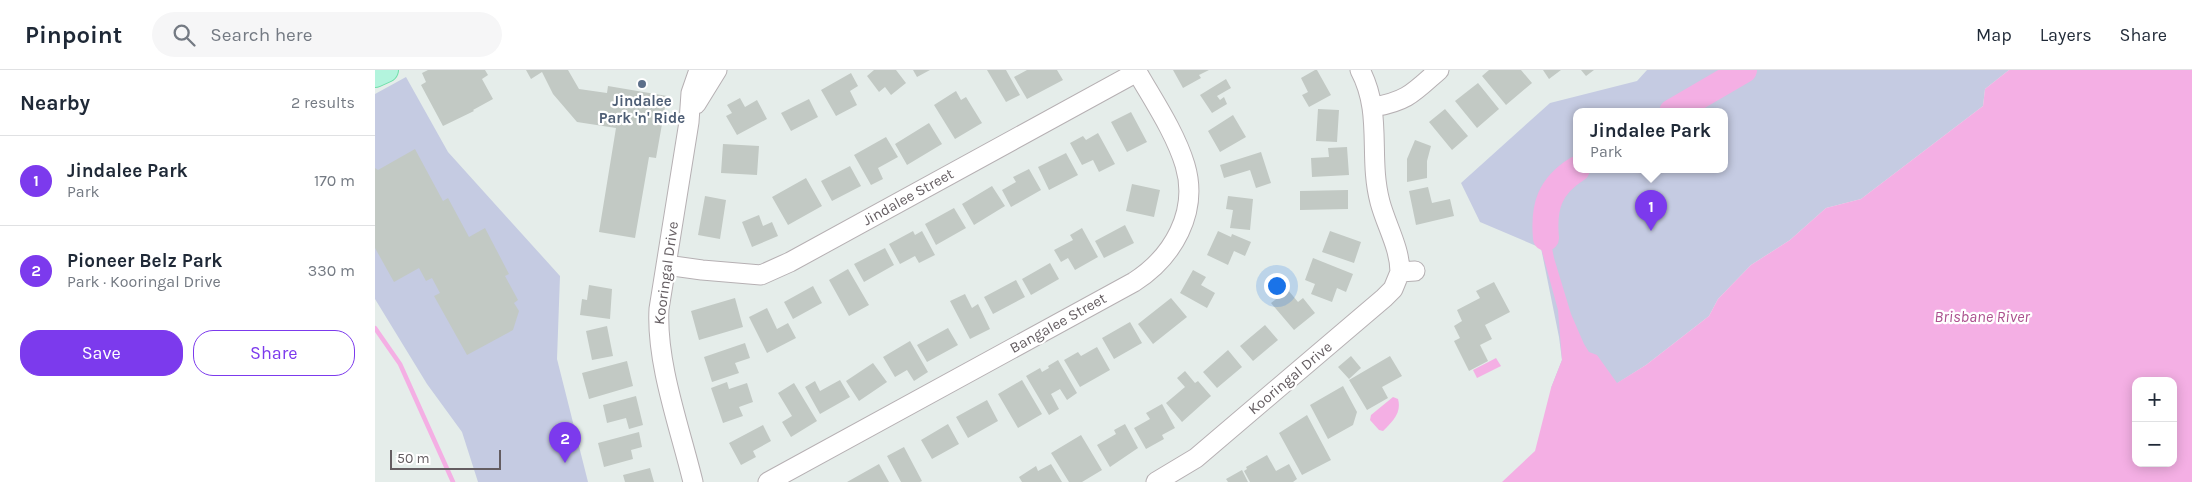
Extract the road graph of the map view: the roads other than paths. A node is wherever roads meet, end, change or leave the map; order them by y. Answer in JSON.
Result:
{"nodes":[{"id":1,"x":717,"y":70,"type":"edge"},
{"id":2,"x":1360,"y":70,"type":"edge"},
{"id":3,"x":1439,"y":70,"type":"edge"},
{"id":4,"x":1137,"y":71,"type":"edge"},
{"id":5,"x":699,"y":81,"type":"edge"},
{"id":6,"x":1374,"y":107,"type":"junction"},
{"id":7,"x":666,"y":265,"type":"junction"},
{"id":8,"x":693,"y":482,"type":"edge"},
{"id":9,"x":768,"y":482,"type":"edge"},
{"id":10,"x":1156,"y":482,"type":"edge"}],
"edges":[{"from":1,"to":5,"type":"street","name":"Kooringal Drive"},
{"from":2,"to":6,"type":"street"},
{"from":3,"to":6,"type":"street"},
{"from":4,"to":7,"type":"street","name":"Jindalee Street"},
{"from":4,"to":9,"type":"street","name":"Bangalee Street"},
{"from":5,"to":7,"type":"street","name":"Kooringal Drive"},
{"from":6,"to":10,"type":"street","name":"Kooringal Drive"},
{"from":7,"to":8,"type":"street","name":"Kooringal Drive"}]}
